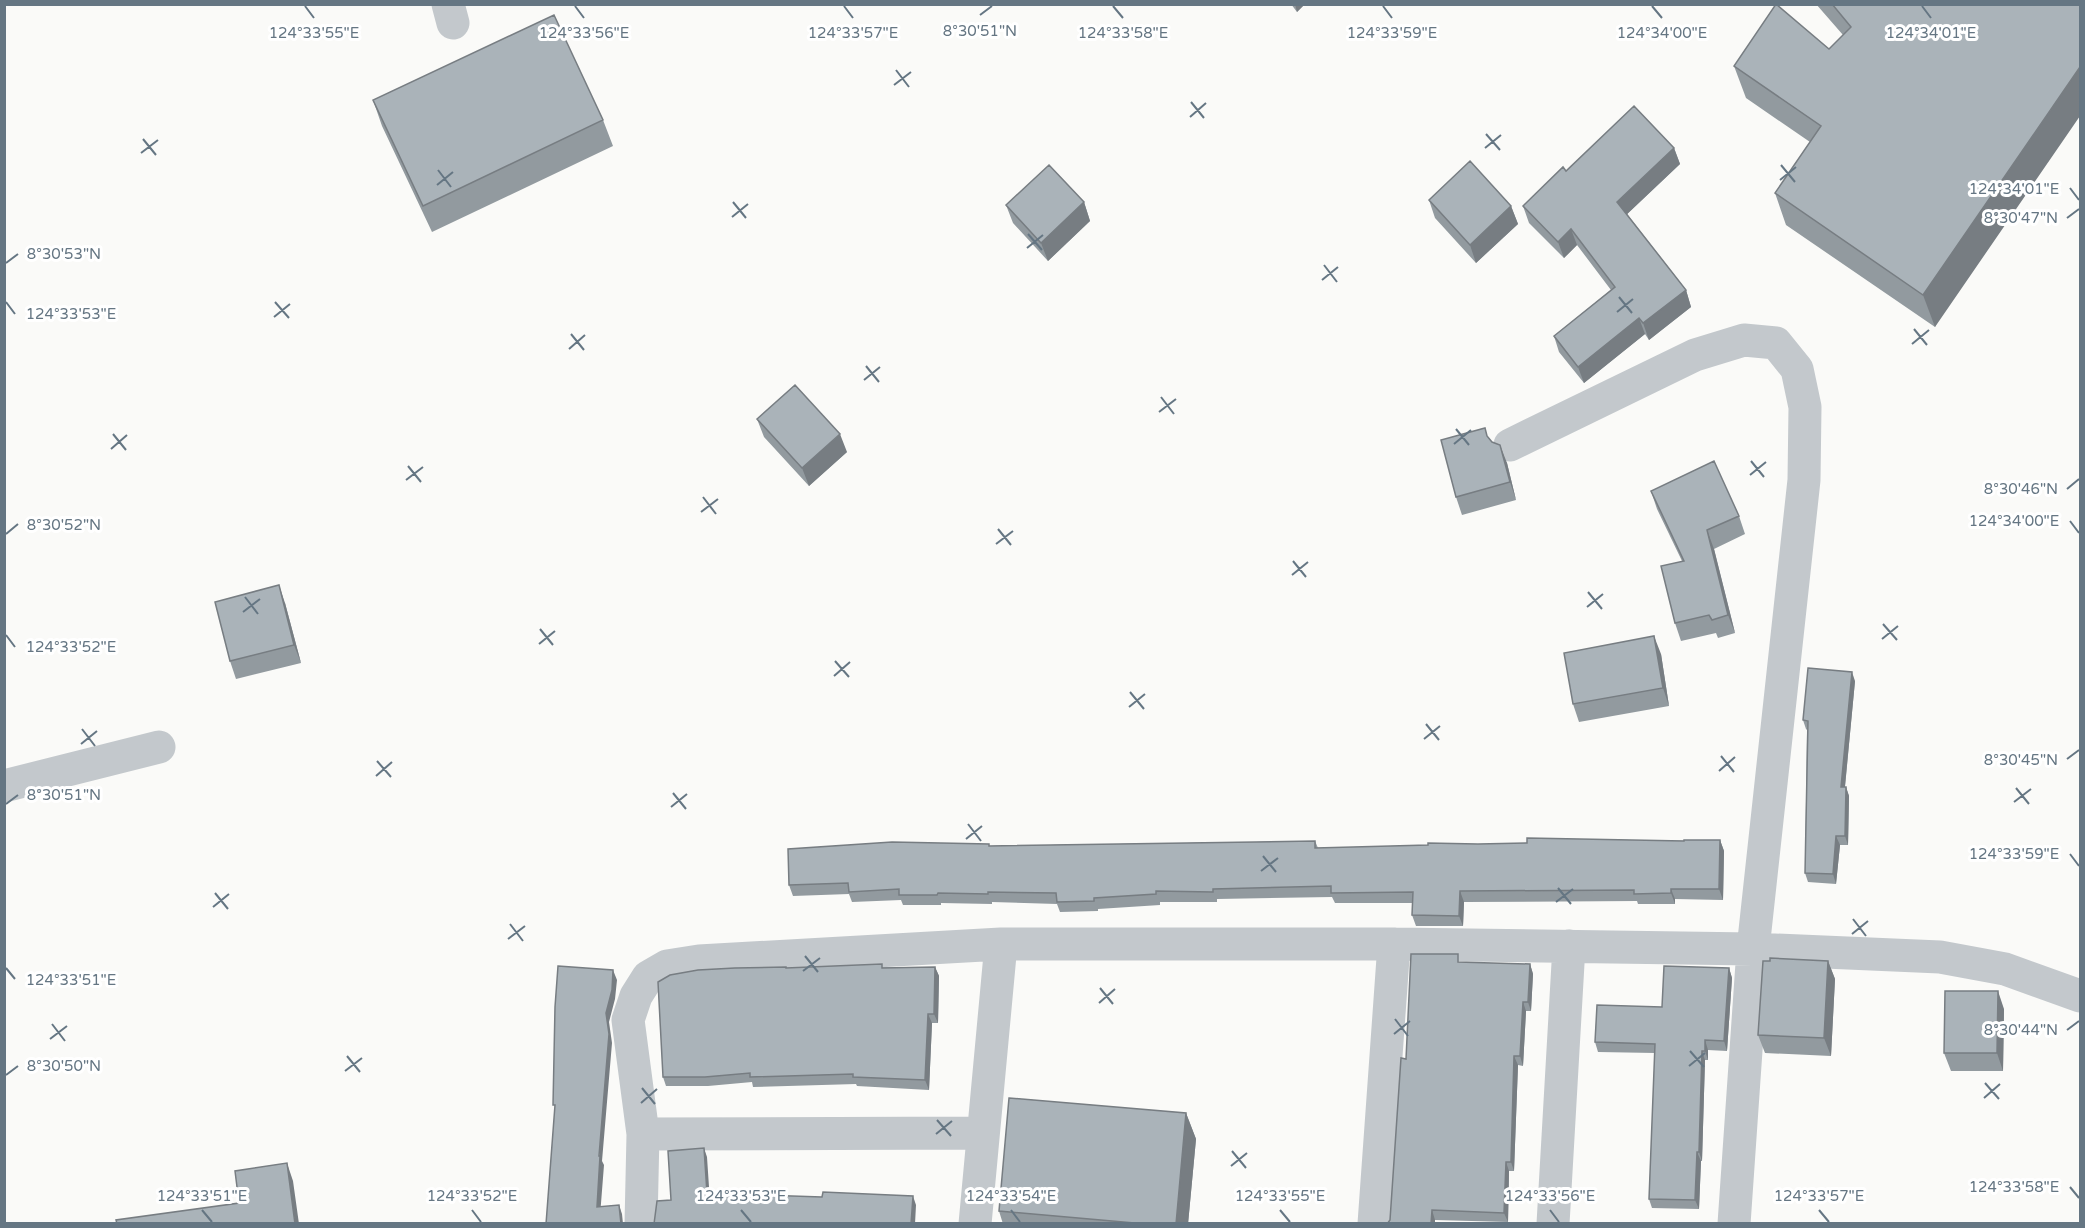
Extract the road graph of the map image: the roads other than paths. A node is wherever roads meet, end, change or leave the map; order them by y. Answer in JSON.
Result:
{"nodes":[{"id":1,"x":1510,"y":445,"type":"dead end"},
{"id":2,"x":159,"y":747,"type":"dead end"},
{"id":3,"x":4,"y":786,"type":"edge"},
{"id":4,"x":1001,"y":944,"type":"junction"},
{"id":5,"x":1394,"y":944,"type":"junction"},
{"id":6,"x":1569,"y":946,"type":"junction"},
{"id":7,"x":1753,"y":950,"type":"junction"},
{"id":8,"x":2080,"y":996,"type":"edge"},
{"id":9,"x":983,"y":1133,"type":"junction"},
{"id":10,"x":643,"y":1134,"type":"junction"},
{"id":11,"x":641,"y":1224,"type":"edge"},
{"id":12,"x":975,"y":1224,"type":"edge"},
{"id":13,"x":1374,"y":1224,"type":"edge"},
{"id":14,"x":1552,"y":1224,"type":"edge"},
{"id":15,"x":1734,"y":1224,"type":"edge"}],
"edges":[{"from":1,"to":7,"type":"street"},
{"from":2,"to":3,"type":"street"},
{"from":4,"to":5,"type":"street"},
{"from":4,"to":9,"type":"street"},
{"from":4,"to":10,"type":"street"},
{"from":5,"to":6,"type":"street"},
{"from":5,"to":13,"type":"street"},
{"from":6,"to":7,"type":"street"},
{"from":6,"to":14,"type":"street"},
{"from":7,"to":8,"type":"street"},
{"from":7,"to":15,"type":"street"},
{"from":9,"to":10,"type":"street"},
{"from":9,"to":12,"type":"street"},
{"from":10,"to":11,"type":"street"}]}
